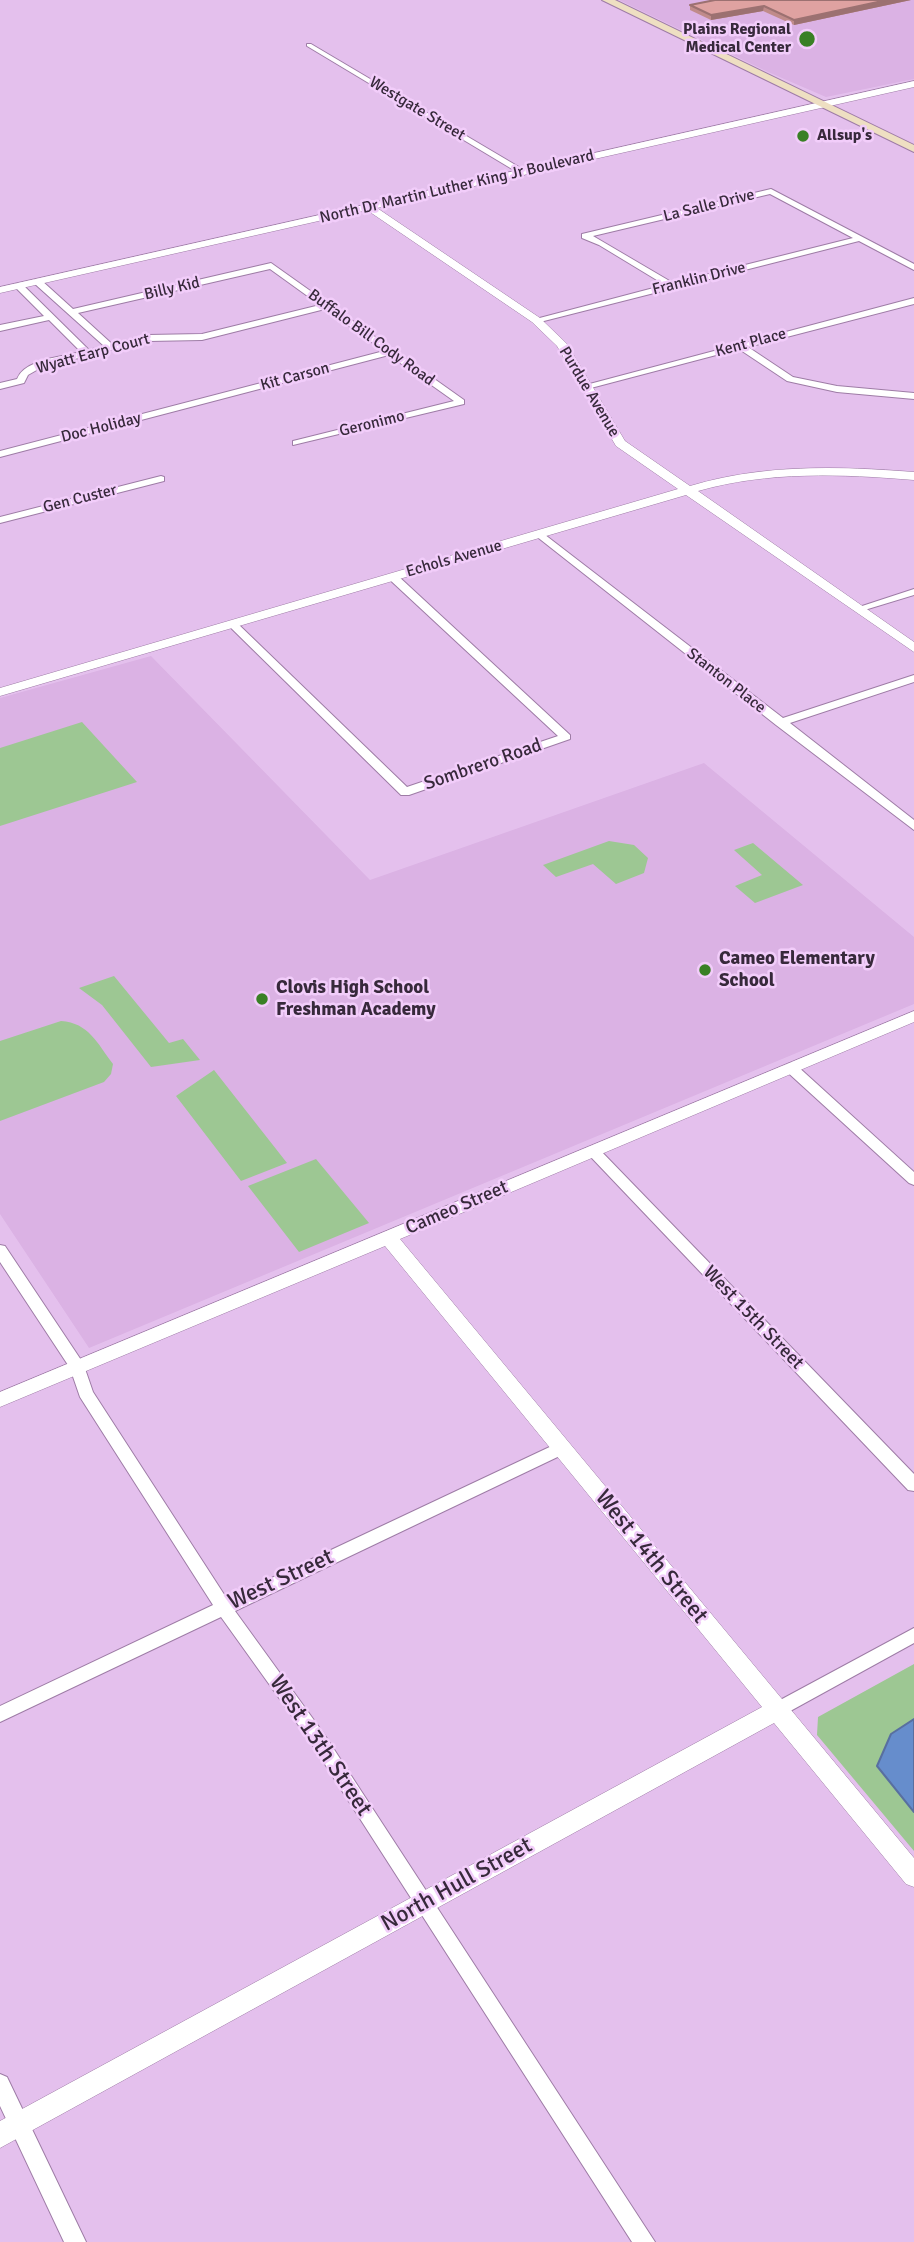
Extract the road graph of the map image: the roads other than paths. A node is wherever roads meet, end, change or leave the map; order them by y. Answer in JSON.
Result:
{"nodes":[{"id":1,"x":607,"y":0,"type":"edge"},
{"id":2,"x":309,"y":45,"type":"dead end"},
{"id":3,"x":914,"y":83,"type":"edge"},
{"id":4,"x":822,"y":104,"type":"junction"},
{"id":5,"x":914,"y":149,"type":"edge"},
{"id":6,"x":524,"y":173,"type":"junction"},
{"id":7,"x":369,"y":207,"type":"junction"},
{"id":8,"x":862,"y":238,"type":"junction"},
{"id":9,"x":271,"y":266,"type":"joint"},
{"id":10,"x":914,"y":267,"type":"edge"},
{"id":11,"x":38,"y":282,"type":"junction"},
{"id":12,"x":671,"y":285,"type":"junction"},
{"id":13,"x":19,"y":286,"type":"junction"},
{"id":14,"x":0,"y":290,"type":"edge"},
{"id":15,"x":914,"y":301,"type":"edge"},
{"id":16,"x":325,"y":306,"type":"junction"},
{"id":17,"x":73,"y":312,"type":"junction"},
{"id":18,"x":52,"y":317,"type":"junction"},
{"id":19,"x":536,"y":320,"type":"junction"},
{"id":20,"x":0,"y":328,"type":"edge"},
{"id":21,"x":740,"y":346,"type":"junction"},
{"id":22,"x":110,"y":347,"type":"junction"},
{"id":23,"x":390,"y":352,"type":"junction"},
{"id":24,"x":87,"y":353,"type":"junction"},
{"id":25,"x":0,"y":386,"type":"edge"},
{"id":26,"x":587,"y":386,"type":"junction"},
{"id":27,"x":914,"y":396,"type":"edge"},
{"id":28,"x":201,"y":401,"type":"joint"},
{"id":29,"x":448,"y":405,"type":"joint"},
{"id":30,"x":296,"y":443,"type":"dead end"},
{"id":31,"x":0,"y":453,"type":"edge"},
{"id":32,"x":914,"y":476,"type":"edge"},
{"id":33,"x":161,"y":479,"type":"dead end"},
{"id":34,"x":685,"y":491,"type":"junction"},
{"id":35,"x":0,"y":520,"type":"edge"},
{"id":36,"x":540,"y":534,"type":"junction"},
{"id":37,"x":393,"y":577,"type":"junction"},
{"id":38,"x":914,"y":592,"type":"edge"},
{"id":39,"x":859,"y":609,"type":"junction"},
{"id":40,"x":232,"y":624,"type":"junction"},
{"id":41,"x":914,"y":648,"type":"edge"},
{"id":42,"x":914,"y":677,"type":"edge"},
{"id":43,"x":0,"y":692,"type":"edge"},
{"id":44,"x":780,"y":723,"type":"junction"},
{"id":45,"x":914,"y":826,"type":"edge"},
{"id":46,"x":914,"y":1016,"type":"edge"},
{"id":47,"x":790,"y":1067,"type":"junction"},
{"id":48,"x":593,"y":1151,"type":"junction"},
{"id":49,"x":914,"y":1180,"type":"edge"},
{"id":50,"x":388,"y":1237,"type":"junction"},
{"id":51,"x":0,"y":1250,"type":"edge"},
{"id":52,"x":77,"y":1367,"type":"junction"},
{"id":53,"x":0,"y":1400,"type":"edge"},
{"id":54,"x":562,"y":1448,"type":"junction"},
{"id":55,"x":914,"y":1485,"type":"edge"},
{"id":56,"x":223,"y":1607,"type":"junction"},
{"id":57,"x":914,"y":1635,"type":"edge"},
{"id":58,"x":777,"y":1710,"type":"junction"},
{"id":59,"x":0,"y":1714,"type":"edge"},
{"id":60,"x":914,"y":1876,"type":"edge"},
{"id":61,"x":425,"y":1903,"type":"junction"},
{"id":62,"x":0,"y":2084,"type":"edge"},
{"id":63,"x":10,"y":2130,"type":"edge"},
{"id":64,"x":75,"y":2242,"type":"edge"},
{"id":65,"x":644,"y":2242,"type":"edge"}],
"edges":[{"from":1,"to":4,"type":"main road"},
{"from":2,"to":6,"type":"street","name":"Westgate Street"},
{"from":3,"to":4,"type":"street","name":"North Dr Martin Luther King Jr Boulevard"},
{"from":4,"to":5,"type":"main road"},
{"from":4,"to":6,"type":"street","name":"North Dr Martin Luther King Jr Boulevard"},
{"from":6,"to":7,"type":"street","name":"North Dr Martin Luther King Jr Boulevard"},
{"from":7,"to":11,"type":"street","name":"North Dr Martin Luther King Jr Boulevard"},
{"from":7,"to":19,"type":"street","name":"Purdue Avenue"},
{"from":8,"to":10,"type":"street","name":"La Salle Drive"},
{"from":8,"to":12,"type":"street","name":"Franklin Drive"},
{"from":8,"to":12,"type":"street","name":"La Salle Drive"},
{"from":9,"to":16,"type":"street","name":"Buffalo Bill Cody Road"},
{"from":9,"to":17,"type":"street","name":"Billy Kid"},
{"from":11,"to":13,"type":"street","name":"North Dr Martin Luther King Jr Boulevard"},
{"from":11,"to":17,"type":"street"},
{"from":12,"to":19,"type":"street","name":"Franklin Drive"},
{"from":13,"to":14,"type":"street","name":"North Dr Martin Luther King Jr Boulevard"},
{"from":13,"to":18,"type":"street"},
{"from":15,"to":21,"type":"street","name":"Kent Place"},
{"from":16,"to":22,"type":"street","name":"Wyatt Earp Court"},
{"from":16,"to":23,"type":"street","name":"Buffalo Bill Cody Road"},
{"from":17,"to":22,"type":"street"},
{"from":18,"to":20,"type":"street"},
{"from":18,"to":24,"type":"street"},
{"from":19,"to":26,"type":"street","name":"Purdue Avenue"},
{"from":21,"to":26,"type":"street","name":"Kent Place"},
{"from":21,"to":27,"type":"street"},
{"from":22,"to":24,"type":"street","name":"Wyatt Earp Court"},
{"from":23,"to":28,"type":"street","name":"Kit Carson"},
{"from":23,"to":29,"type":"street","name":"Buffalo Bill Cody Road"},
{"from":24,"to":25,"type":"street","name":"Wyatt Earp Court"},
{"from":26,"to":34,"type":"street","name":"Purdue Avenue"},
{"from":28,"to":31,"type":"street","name":"Doc Holiday"},
{"from":29,"to":30,"type":"street","name":"Geronimo"},
{"from":32,"to":34,"type":"street","name":"Echols Avenue"},
{"from":33,"to":35,"type":"street","name":"Gen Custer"},
{"from":34,"to":36,"type":"street","name":"Echols Avenue"},
{"from":34,"to":39,"type":"street","name":"Purdue Avenue"},
{"from":36,"to":37,"type":"street","name":"Echols Avenue"},
{"from":36,"to":44,"type":"street","name":"Stanton Place"},
{"from":37,"to":40,"type":"street","name":"Echols Avenue"},
{"from":37,"to":40,"type":"street","name":"Sombrero Road"},
{"from":38,"to":39,"type":"street"},
{"from":39,"to":41,"type":"street","name":"Purdue Avenue"},
{"from":40,"to":43,"type":"street","name":"Echols Avenue"},
{"from":42,"to":44,"type":"street"},
{"from":44,"to":45,"type":"street","name":"Stanton Place"},
{"from":46,"to":47,"type":"street","name":"Cameo Street"},
{"from":47,"to":48,"type":"street","name":"Cameo Street"},
{"from":47,"to":49,"type":"street"},
{"from":48,"to":50,"type":"street","name":"Cameo Street"},
{"from":48,"to":55,"type":"street","name":"West 15th Street"},
{"from":50,"to":52,"type":"street","name":"Cameo Street"},
{"from":50,"to":54,"type":"street","name":"West 14th Street"},
{"from":51,"to":52,"type":"street","name":"West 13th Street"},
{"from":52,"to":53,"type":"street","name":"Cameo Street"},
{"from":52,"to":56,"type":"street","name":"West 13th Street"},
{"from":54,"to":56,"type":"street","name":"West Street"},
{"from":54,"to":58,"type":"street","name":"West 14th Street"},
{"from":56,"to":59,"type":"street","name":"West Street"},
{"from":56,"to":61,"type":"street","name":"West 13th Street"},
{"from":57,"to":58,"type":"street","name":"North Hull Street"},
{"from":58,"to":60,"type":"street","name":"West 14th Street"},
{"from":58,"to":61,"type":"street","name":"North Hull Street"},
{"from":61,"to":63,"type":"street","name":"North Hull Street"},
{"from":61,"to":65,"type":"street","name":"West 13th Street"},
{"from":62,"to":63,"type":"street"},
{"from":63,"to":64,"type":"street"}]}
